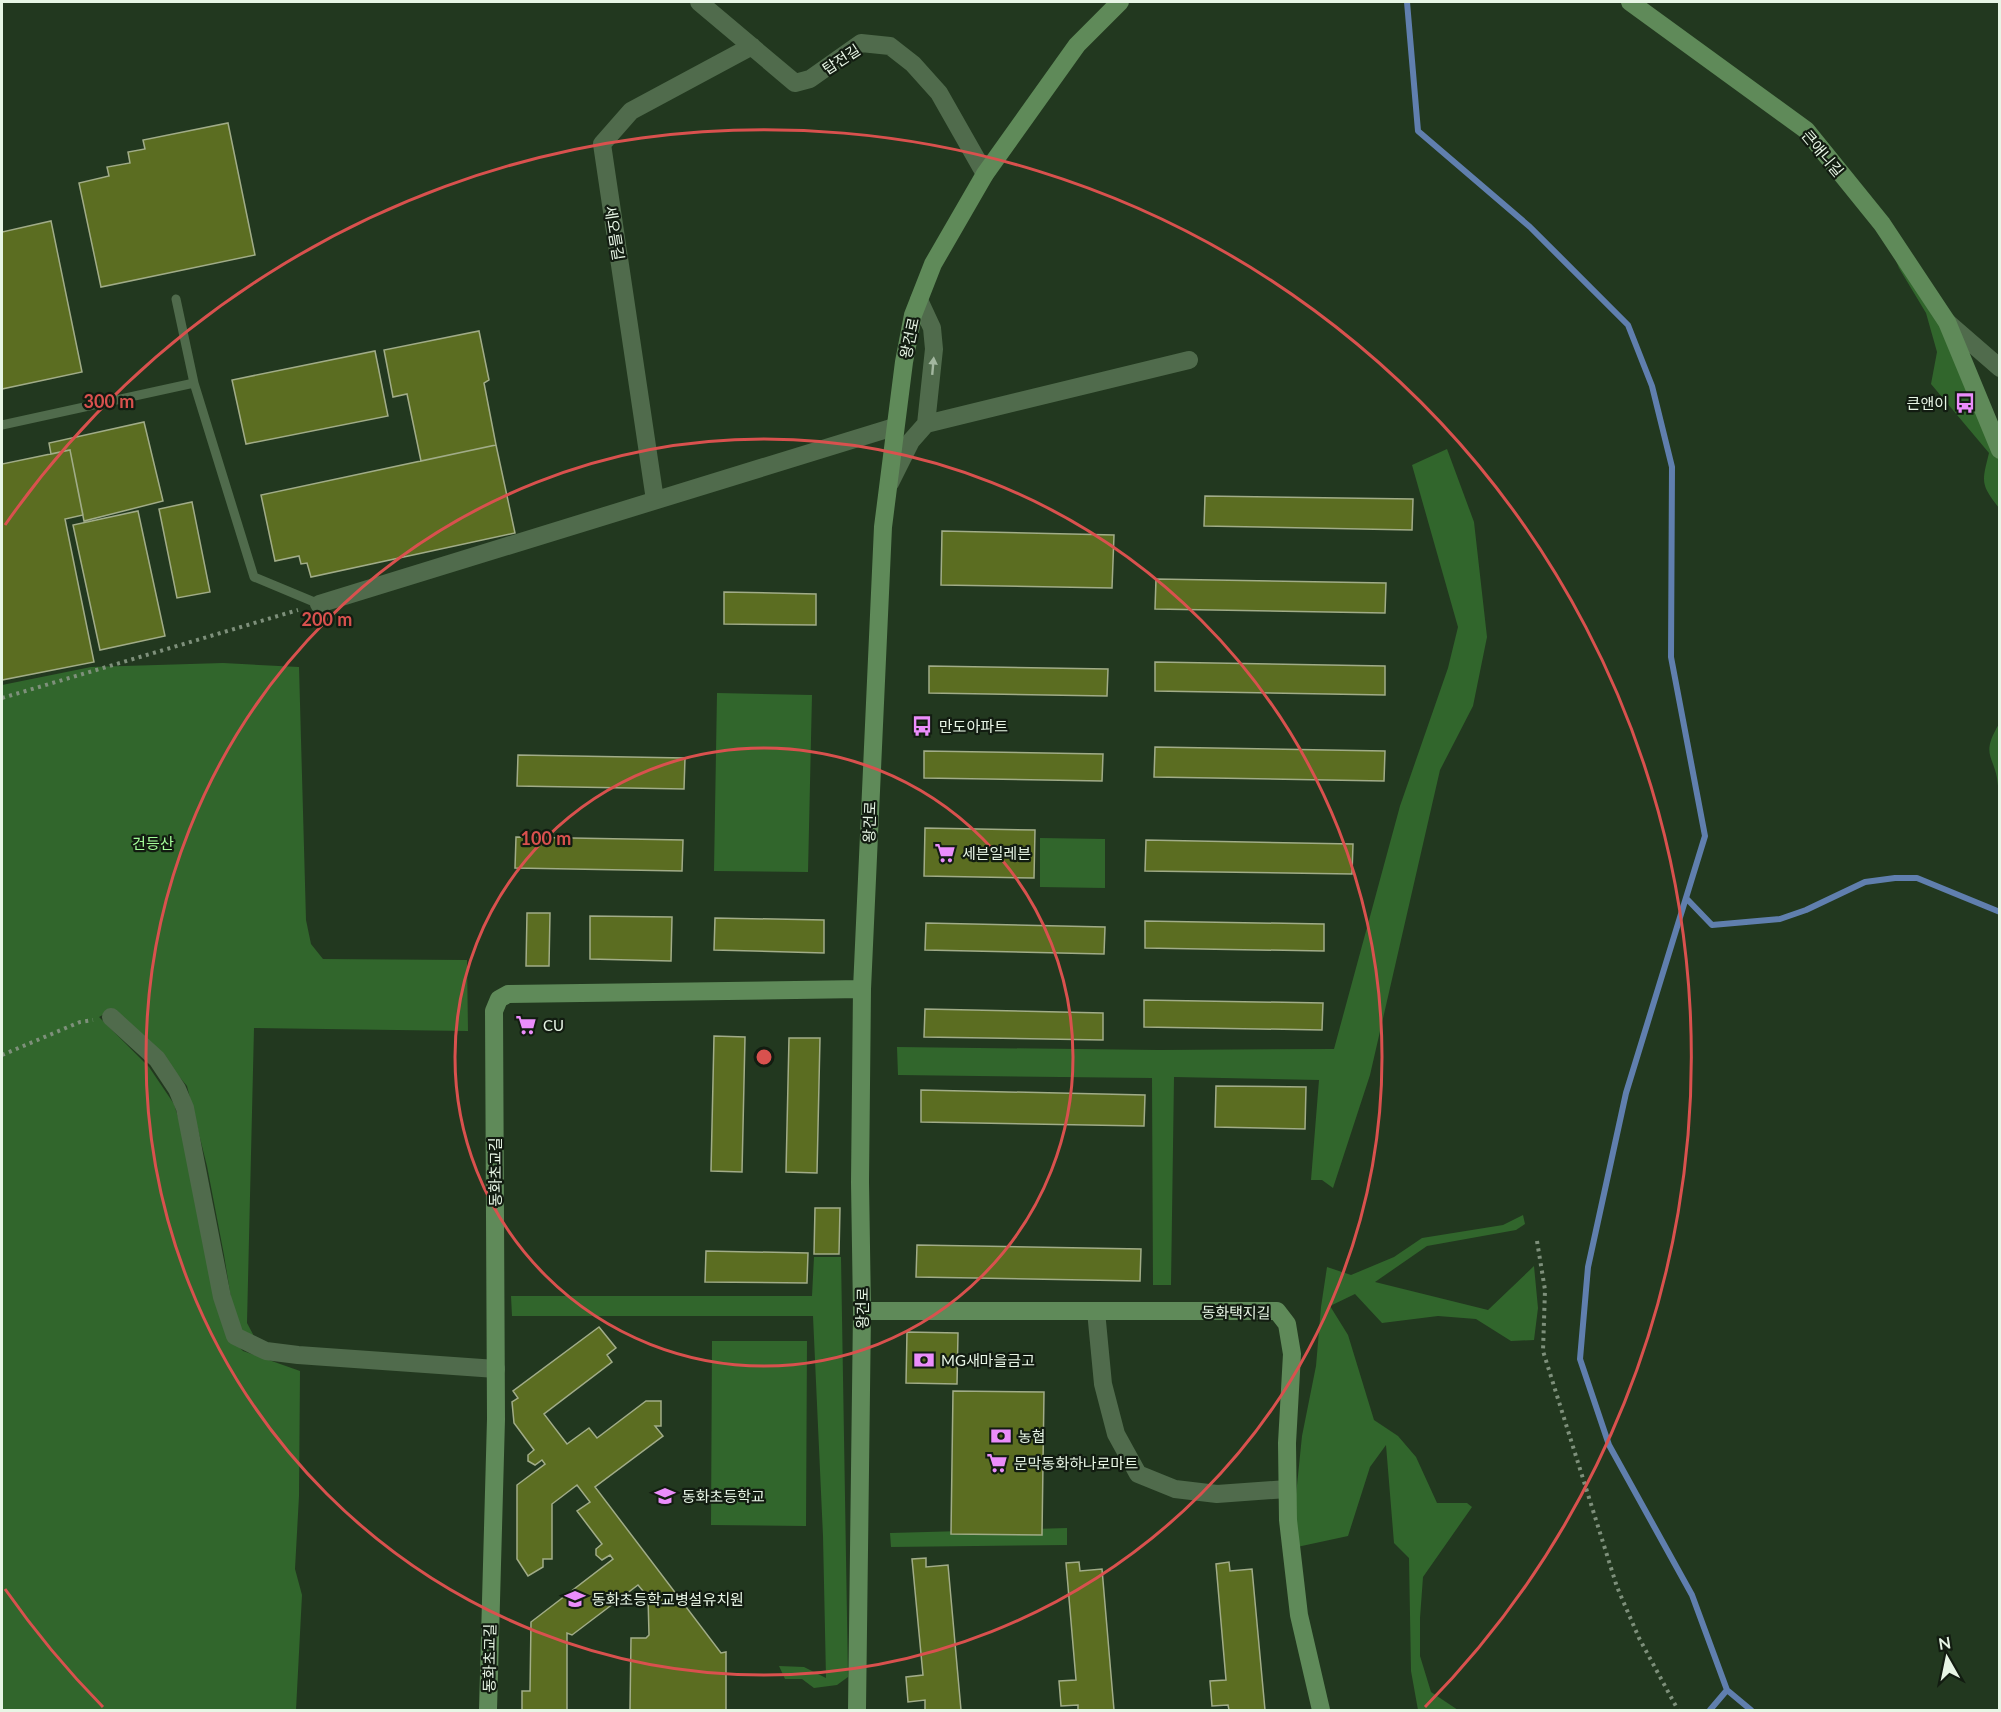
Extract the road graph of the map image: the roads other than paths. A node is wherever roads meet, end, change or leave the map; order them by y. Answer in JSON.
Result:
{"nodes":[{"id":1,"x":699,"y":2,"type":"edge"},
{"id":2,"x":1120,"y":2,"type":"edge"},
{"id":3,"x":1630,"y":2,"type":"edge"},
{"id":4,"x":752,"y":46,"type":"junction"},
{"id":5,"x":985,"y":174,"type":"junction"},
{"id":6,"x":176,"y":299,"type":"dead end"},
{"id":7,"x":919,"y":300,"type":"junction"},
{"id":8,"x":1947,"y":322,"type":"junction"},
{"id":9,"x":1189,"y":360,"type":"dead end"},
{"id":10,"x":2000,"y":368,"type":"edge"},
{"id":11,"x":194,"y":383,"type":"junction"},
{"id":12,"x":926,"y":424,"type":"junction"},
{"id":13,"x":2,"y":426,"type":"edge"},
{"id":14,"x":894,"y":427,"type":"junction"},
{"id":15,"x":2000,"y":450,"type":"edge"},
{"id":16,"x":887,"y":490,"type":"junction"},
{"id":17,"x":656,"y":501,"type":"junction"},
{"id":18,"x":319,"y":604,"type":"joint"},
{"id":19,"x":862,"y":989,"type":"junction"},
{"id":20,"x":111,"y":1017,"type":"road end"},
{"id":21,"x":862,"y":1311,"type":"junction"},
{"id":22,"x":1096,"y":1311,"type":"junction"},
{"id":23,"x":496,"y":1369,"type":"junction"},
{"id":24,"x":1287,"y":1489,"type":"junction"},
{"id":25,"x":488,"y":1710,"type":"edge"},
{"id":26,"x":857,"y":1710,"type":"edge"},
{"id":27,"x":1321,"y":1710,"type":"edge"}],
"edges":[{"from":1,"to":4,"type":"street","name":"탑전길"},
{"from":2,"to":5,"type":"street","name":"왕건로"},
{"from":3,"to":8,"type":"street","name":"큰애니길"},
{"from":4,"to":5,"type":"street","name":"탑전길"},
{"from":4,"to":17,"type":"street","name":"세오름길"},
{"from":5,"to":7,"type":"street","name":"왕건로"},
{"from":6,"to":11,"type":"lane"},
{"from":12,"to":7,"type":"street","one_way":true},
{"from":7,"to":14,"type":"street","name":"왕건로"},
{"from":8,"to":10,"type":"street","name":"큰애니길"},
{"from":8,"to":15,"type":"street","name":"큰애니길"},
{"from":9,"to":12,"type":"street"},
{"from":11,"to":13,"type":"lane"},
{"from":11,"to":18,"type":"lane"},
{"from":12,"to":16,"type":"street"},
{"from":14,"to":16,"type":"street","name":"왕건로"},
{"from":14,"to":17,"type":"street"},
{"from":16,"to":19,"type":"street","name":"왕건로"},
{"from":17,"to":18,"type":"street"},
{"from":19,"to":21,"type":"street","name":"왕건로"},
{"from":19,"to":23,"type":"street","name":"동화초교길"},
{"from":20,"to":23,"type":"street"},
{"from":21,"to":22,"type":"street","name":"동화택지길"},
{"from":21,"to":26,"type":"street","name":"왕건로"},
{"from":22,"to":24,"type":"street"},
{"from":22,"to":24,"type":"street","name":"동화택지길"},
{"from":23,"to":25,"type":"street","name":"동화초교길"},
{"from":24,"to":27,"type":"street","name":"동화택지길"}]}
